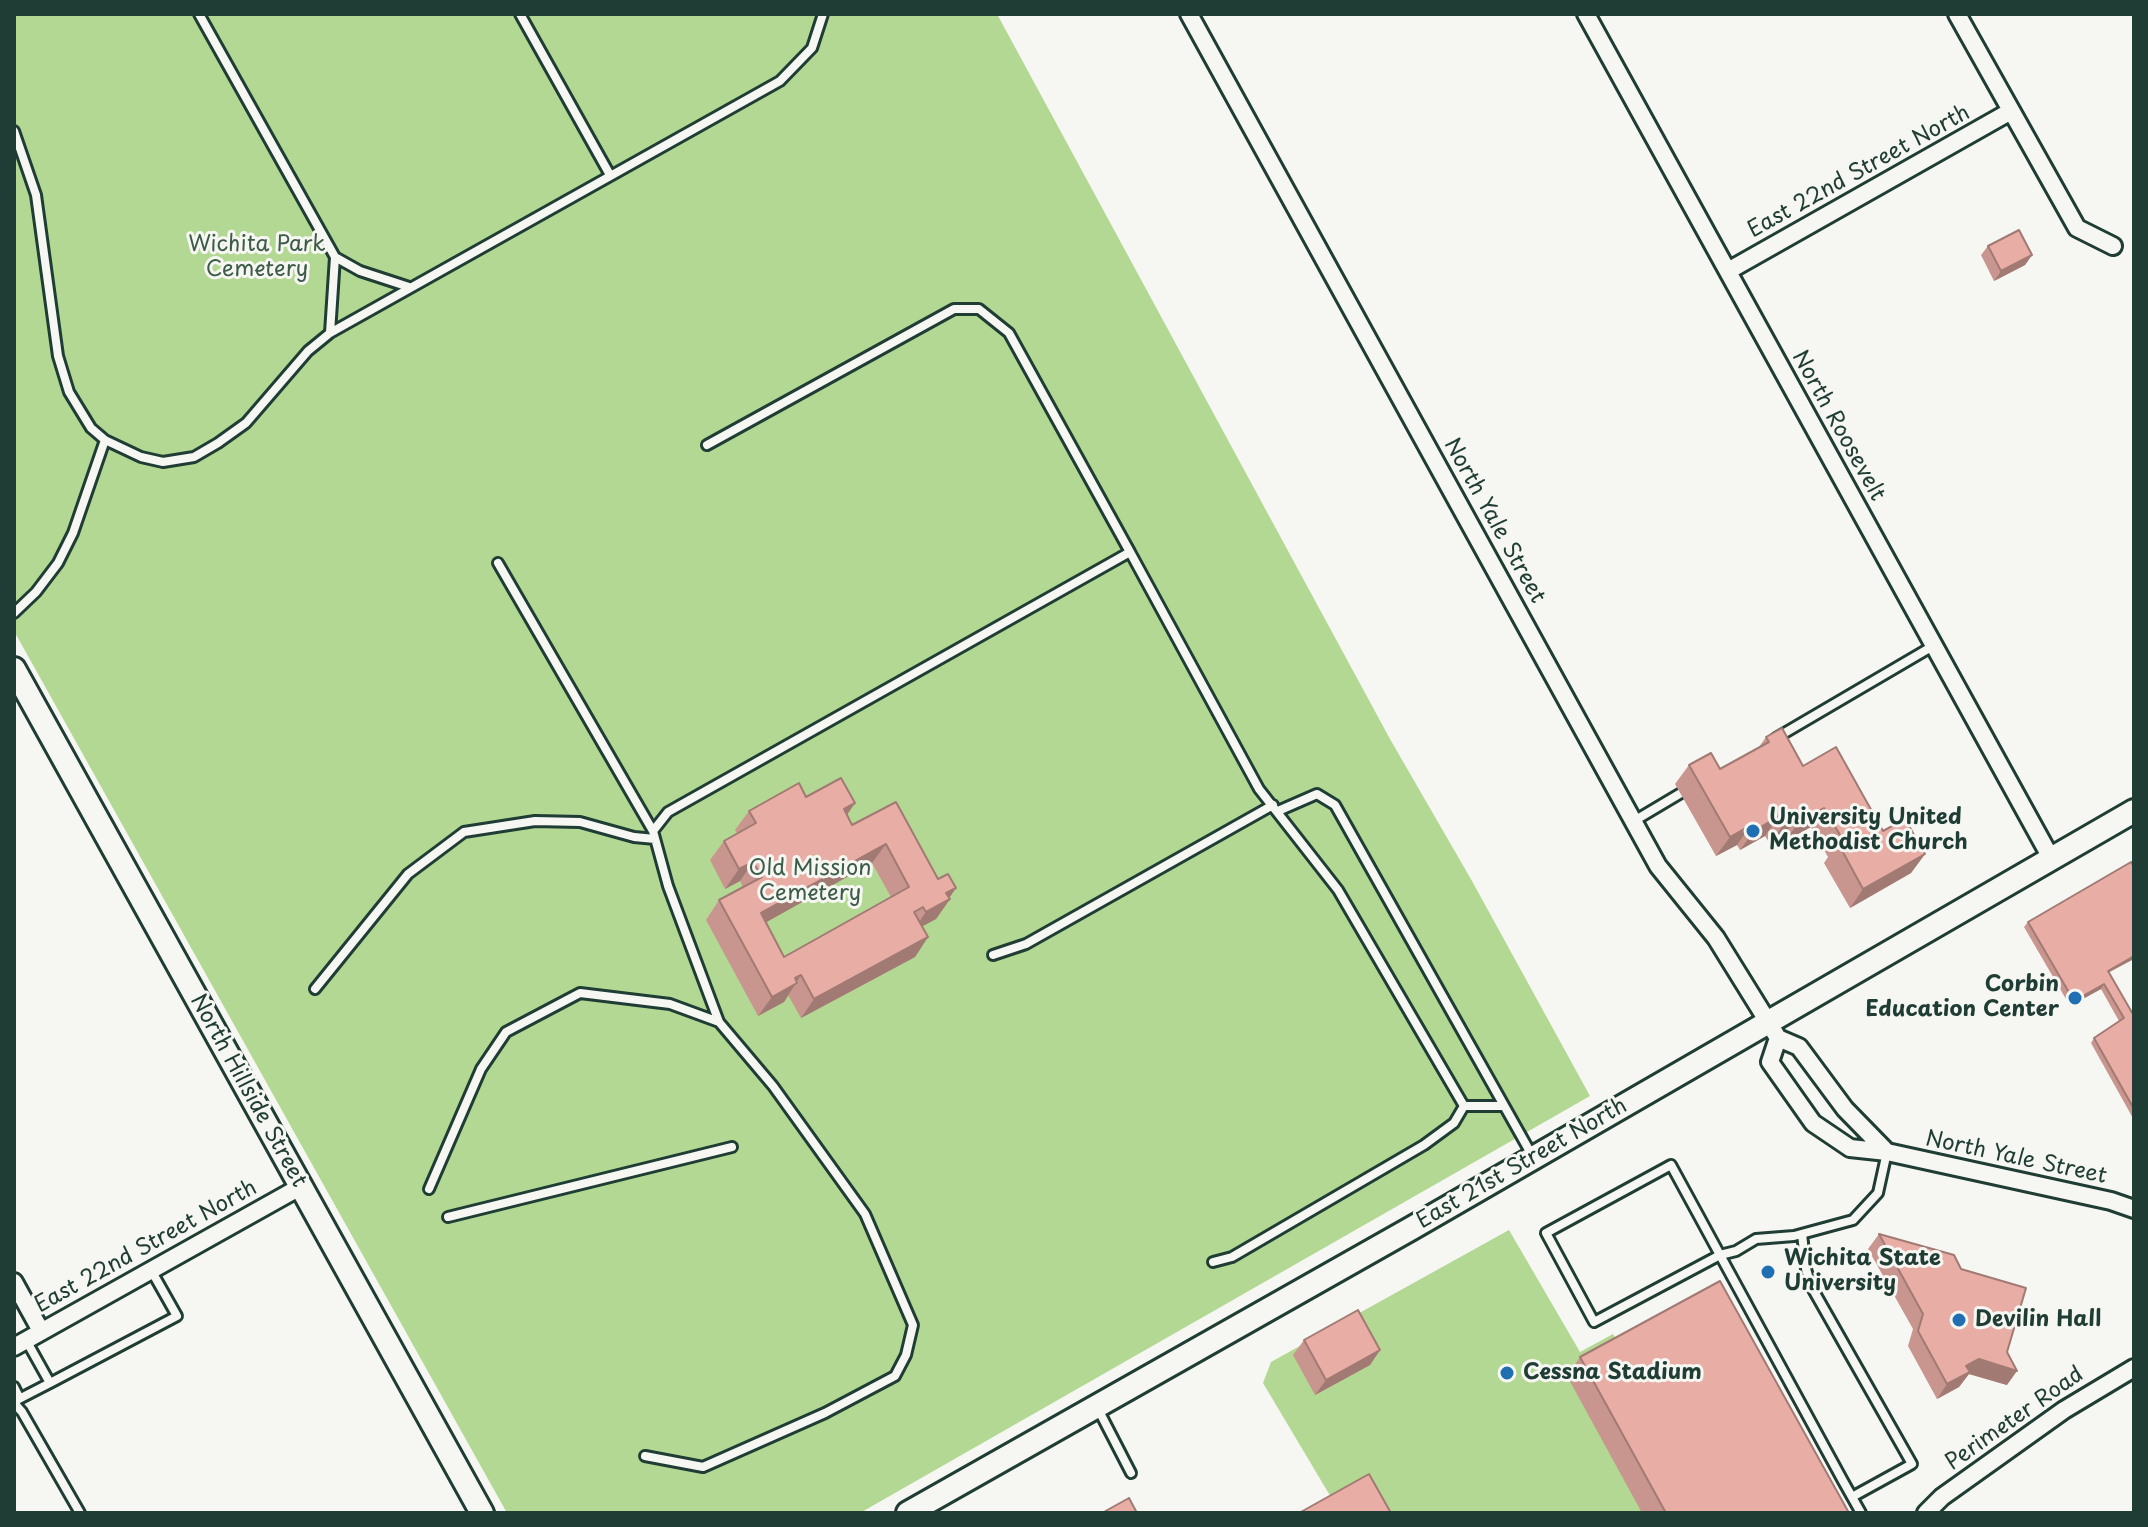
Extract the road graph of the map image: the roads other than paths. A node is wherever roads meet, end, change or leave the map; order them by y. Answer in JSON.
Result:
{"nodes":[{"id":1,"x":199,"y":14,"type":"edge"},
{"id":2,"x":520,"y":14,"type":"edge"},
{"id":3,"x":823,"y":14,"type":"edge"},
{"id":4,"x":1189,"y":14,"type":"edge"},
{"id":5,"x":1586,"y":14,"type":"edge"},
{"id":6,"x":1957,"y":14,"type":"edge"},
{"id":7,"x":2011,"y":111,"type":"junction"},
{"id":8,"x":14,"y":131,"type":"edge"},
{"id":9,"x":610,"y":175,"type":"junction"},
{"id":10,"x":2113,"y":246,"type":"dead end"},
{"id":11,"x":335,"y":257,"type":"junction"},
{"id":12,"x":1728,"y":271,"type":"junction"},
{"id":13,"x":409,"y":287,"type":"junction"},
{"id":14,"x":330,"y":333,"type":"junction"},
{"id":15,"x":105,"y":440,"type":"junction"},
{"id":16,"x":707,"y":445,"type":"dead end"},
{"id":17,"x":1130,"y":552,"type":"junction"},
{"id":18,"x":498,"y":563,"type":"dead end"},
{"id":19,"x":14,"y":613,"type":"edge"},
{"id":20,"x":1934,"y":646,"type":"junction"},
{"id":21,"x":16,"y":676,"type":"edge"},
{"id":22,"x":1770,"y":741,"type":"edge"},
{"id":23,"x":1681,"y":793,"type":"dead end"},
{"id":24,"x":1275,"y":808,"type":"junction"},
{"id":25,"x":2134,"y":811,"type":"edge"},
{"id":26,"x":1634,"y":821,"type":"junction"},
{"id":27,"x":654,"y":835,"type":"junction"},
{"id":28,"x":2051,"y":858,"type":"junction"},
{"id":29,"x":993,"y":955,"type":"dead end"},
{"id":30,"x":315,"y":989,"type":"dead end"},
{"id":31,"x":719,"y":1022,"type":"junction"},
{"id":32,"x":1774,"y":1029,"type":"junction"},
{"id":33,"x":1464,"y":1106,"type":"junction"},
{"id":34,"x":1504,"y":1106,"type":"junction"},
{"id":35,"x":732,"y":1147,"type":"dead end"},
{"id":36,"x":1887,"y":1152,"type":"junction"},
{"id":37,"x":1533,"y":1157,"type":"junction"},
{"id":38,"x":300,"y":1187,"type":"junction"},
{"id":39,"x":429,"y":1189,"type":"dead end"},
{"id":40,"x":2134,"y":1209,"type":"edge"},
{"id":41,"x":448,"y":1217,"type":"dead end"},
{"id":42,"x":1802,"y":1234,"type":"junction"},
{"id":43,"x":1720,"y":1255,"type":"junction"},
{"id":44,"x":1213,"y":1262,"type":"dead end"},
{"id":45,"x":151,"y":1270,"type":"junction"},
{"id":46,"x":14,"y":1282,"type":"edge"},
{"id":47,"x":27,"y":1339,"type":"edge"},
{"id":48,"x":2134,"y":1368,"type":"edge"},
{"id":49,"x":50,"y":1383,"type":"junction"},
{"id":50,"x":14,"y":1387,"type":"edge"},
{"id":51,"x":16,"y":1403,"type":"edge"},
{"id":52,"x":1096,"y":1407,"type":"junction"},
{"id":53,"x":18,"y":1415,"type":"edge"},
{"id":54,"x":645,"y":1456,"type":"dead end"},
{"id":55,"x":1131,"y":1473,"type":"dead end"},
{"id":56,"x":1852,"y":1497,"type":"junction"},
{"id":57,"x":80,"y":1513,"type":"edge"},
{"id":58,"x":482,"y":1513,"type":"edge"},
{"id":59,"x":908,"y":1513,"type":"edge"},
{"id":60,"x":1861,"y":1513,"type":"edge"},
{"id":61,"x":1926,"y":1513,"type":"edge"}],
"edges":[{"from":1,"to":11,"type":"lane"},
{"from":2,"to":9,"type":"lane"},
{"from":3,"to":9,"type":"lane"},
{"from":4,"to":26,"type":"street","name":"North Yale Street"},
{"from":5,"to":12,"type":"street","name":"North Roosevelt"},
{"from":6,"to":7,"type":"street"},
{"from":7,"to":10,"type":"street"},
{"from":7,"to":12,"type":"street","name":"East 22nd Street North"},
{"from":8,"to":15,"type":"lane"},
{"from":9,"to":13,"type":"lane"},
{"from":11,"to":13,"type":"lane"},
{"from":11,"to":14,"type":"lane"},
{"from":12,"to":20,"type":"street","name":"North Roosevelt"},
{"from":13,"to":14,"type":"lane"},
{"from":14,"to":15,"type":"lane"},
{"from":15,"to":19,"type":"lane"},
{"from":16,"to":17,"type":"lane"},
{"from":17,"to":24,"type":"lane"},
{"from":17,"to":27,"type":"lane"},
{"from":18,"to":27,"type":"lane"},
{"from":20,"to":22,"type":"lane"},
{"from":20,"to":28,"type":"street","name":"North Roosevelt"},
{"from":21,"to":38,"type":"main road","name":"North Hillside Street"},
{"from":23,"to":26,"type":"lane"},
{"from":24,"to":29,"type":"lane"},
{"from":24,"to":33,"type":"lane"},
{"from":24,"to":34,"type":"lane"},
{"from":25,"to":28,"type":"main road","name":"East 21st Street North"},
{"from":26,"to":32,"type":"street","name":"North Yale Street"},
{"from":27,"to":30,"type":"lane"},
{"from":27,"to":31,"type":"lane"},
{"from":28,"to":32,"type":"main road","name":"East 21st Street North"},
{"from":31,"to":39,"type":"lane"},
{"from":31,"to":54,"type":"lane"},
{"from":32,"to":36,"type":"street","name":"North Yale Street"},
{"from":32,"to":36,"type":"street","name":"North Yale Street"},
{"from":32,"to":37,"type":"main road","name":"East 21st Street North"},
{"from":33,"to":34,"type":"lane"},
{"from":33,"to":44,"type":"lane"},
{"from":34,"to":37,"type":"lane"},
{"from":35,"to":41,"type":"lane"},
{"from":36,"to":40,"type":"street","name":"North Yale Street"},
{"from":36,"to":42,"type":"lane"},
{"from":37,"to":52,"type":"main road","name":"East 21st Street North"},
{"from":38,"to":45,"type":"street","name":"East 22nd Street North"},
{"from":38,"to":58,"type":"main road","name":"North Hillside Street"},
{"from":42,"to":43,"type":"lane"},
{"from":42,"to":56,"type":"lane"},
{"from":43,"to":43,"type":"lane"},
{"from":43,"to":56,"type":"lane"},
{"from":45,"to":47,"type":"street","name":"East 22nd Street North"},
{"from":45,"to":49,"type":"lane"},
{"from":46,"to":47,"type":"street"},
{"from":47,"to":49,"type":"lane"},
{"from":48,"to":61,"type":"street","name":"Perimeter Road"},
{"from":49,"to":51,"type":"lane"},
{"from":50,"to":51,"type":"lane"},
{"from":51,"to":53,"type":"lane"},
{"from":52,"to":55,"type":"lane"},
{"from":52,"to":59,"type":"main road","name":"East 21st Street North"},
{"from":53,"to":57,"type":"lane"},
{"from":56,"to":60,"type":"lane"}]}
